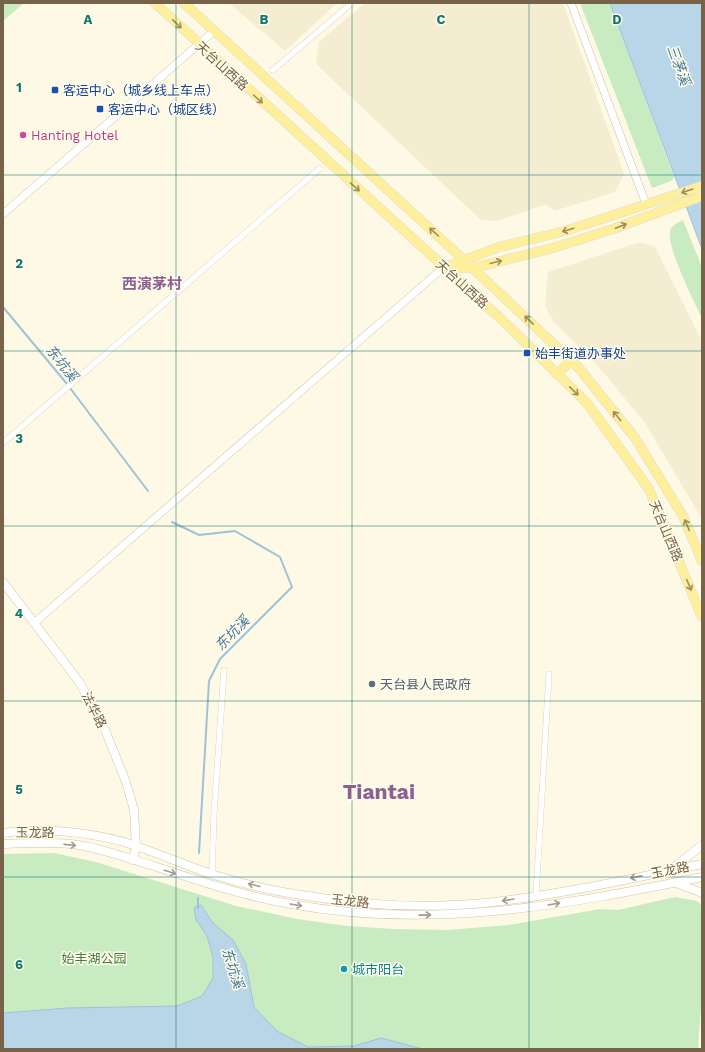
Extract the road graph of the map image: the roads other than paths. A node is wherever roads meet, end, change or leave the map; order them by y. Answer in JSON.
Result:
{"nodes":[{"id":1,"x":155,"y":3,"type":"edge"},
{"id":2,"x":184,"y":3,"type":"edge"},
{"id":3,"x":352,"y":3,"type":"edge"},
{"id":4,"x":571,"y":3,"type":"edge"},
{"id":5,"x":214,"y":31,"type":"junction"},
{"id":6,"x":198,"y":45,"type":"junction"},
{"id":7,"x":273,"y":70,"type":"dead end"},
{"id":8,"x":319,"y":169,"type":"dead end"},
{"id":9,"x":702,"y":186,"type":"edge"},
{"id":10,"x":702,"y":196,"type":"edge"},
{"id":11,"x":646,"y":204,"type":"junction"},
{"id":12,"x":3,"y":214,"type":"edge"},
{"id":13,"x":464,"y":260,"type":"junction"},
{"id":14,"x":444,"y":268,"type":"junction"},
{"id":15,"x":473,"y":268,"type":"junction"},
{"id":16,"x":571,"y":361,"type":"junction"},
{"id":17,"x":557,"y":374,"type":"junction"},
{"id":18,"x":3,"y":443,"type":"edge"},
{"id":19,"x":662,"y":482,"type":"junction"},
{"id":20,"x":649,"y":489,"type":"junction"},
{"id":21,"x":702,"y":561,"type":"edge"},
{"id":22,"x":3,"y":582,"type":"edge"},
{"id":23,"x":702,"y":617,"type":"edge"},
{"id":24,"x":34,"y":623,"type":"junction"},
{"id":25,"x":224,"y":670,"type":"dead end"},
{"id":26,"x":549,"y":674,"type":"dead end"},
{"id":27,"x":3,"y":833,"type":"edge"},
{"id":28,"x":3,"y":844,"type":"edge"},
{"id":29,"x":702,"y":845,"type":"edge"},
{"id":30,"x":136,"y":846,"type":"junction"},
{"id":31,"x":133,"y":860,"type":"junction"},
{"id":32,"x":702,"y":864,"type":"edge"},
{"id":33,"x":670,"y":871,"type":"junction"},
{"id":34,"x":212,"y":874,"type":"junction"},
{"id":35,"x":702,"y":877,"type":"edge"},
{"id":36,"x":676,"y":883,"type":"junction"},
{"id":37,"x":702,"y":893,"type":"edge"},
{"id":38,"x":536,"y":896,"type":"junction"}],
"edges":[{"from":1,"to":6,"type":"main road","name":"天台山西路","one_way":true},
{"from":2,"to":5,"type":"main road","name":"天台山西路"},
{"from":3,"to":7,"type":"street"},
{"from":4,"to":11,"type":"street"},
{"from":5,"to":6,"type":"street"},
{"from":13,"to":5,"type":"main road","name":"天台山西路","one_way":true},
{"from":6,"to":12,"type":"street"},
{"from":6,"to":14,"type":"main road","name":"天台山西路","one_way":true},
{"from":8,"to":18,"type":"street"},
{"from":9,"to":11,"type":"main road","one_way":true},
{"from":15,"to":10,"type":"main road","one_way":true},
{"from":11,"to":13,"type":"main road","one_way":true},
{"from":13,"to":14,"type":"main road"},
{"from":13,"to":15,"type":"main road","name":"天台山西路"},
{"from":14,"to":15,"type":"main road"},
{"from":14,"to":17,"type":"main road","name":"天台山西路"},
{"from":14,"to":24,"type":"street"},
{"from":16,"to":15,"type":"main road","name":"天台山西路","one_way":true},
{"from":16,"to":17,"type":"main road"},
{"from":19,"to":16,"type":"main road","name":"天台山西路","one_way":true},
{"from":17,"to":20,"type":"main road","name":"天台山西路","one_way":true},
{"from":19,"to":20,"type":"main road"},
{"from":21,"to":19,"type":"main road","name":"天台山西路","one_way":true},
{"from":20,"to":23,"type":"main road","name":"天台山西路","one_way":true},
{"from":22,"to":24,"type":"main road","name":"法华路"},
{"from":24,"to":30,"type":"main road","name":"法华路"},
{"from":25,"to":34,"type":"street"},
{"from":26,"to":38,"type":"street"},
{"from":27,"to":30,"type":"main road","name":"玉龙路"},
{"from":28,"to":31,"type":"main road","name":"玉龙路","one_way":true},
{"from":29,"to":33,"type":"main road"},
{"from":30,"to":31,"type":"main road","name":"法华路"},
{"from":30,"to":34,"type":"main road","name":"玉龙路"},
{"from":31,"to":36,"type":"main road","name":"玉龙路","one_way":true},
{"from":32,"to":33,"type":"main road","name":"玉龙路"},
{"from":33,"to":38,"type":"main road","name":"玉龙路","one_way":true},
{"from":38,"to":34,"type":"main road","name":"玉龙路","one_way":true},
{"from":35,"to":36,"type":"main road","name":"玉龙路"},
{"from":36,"to":37,"type":"main road"}]}
